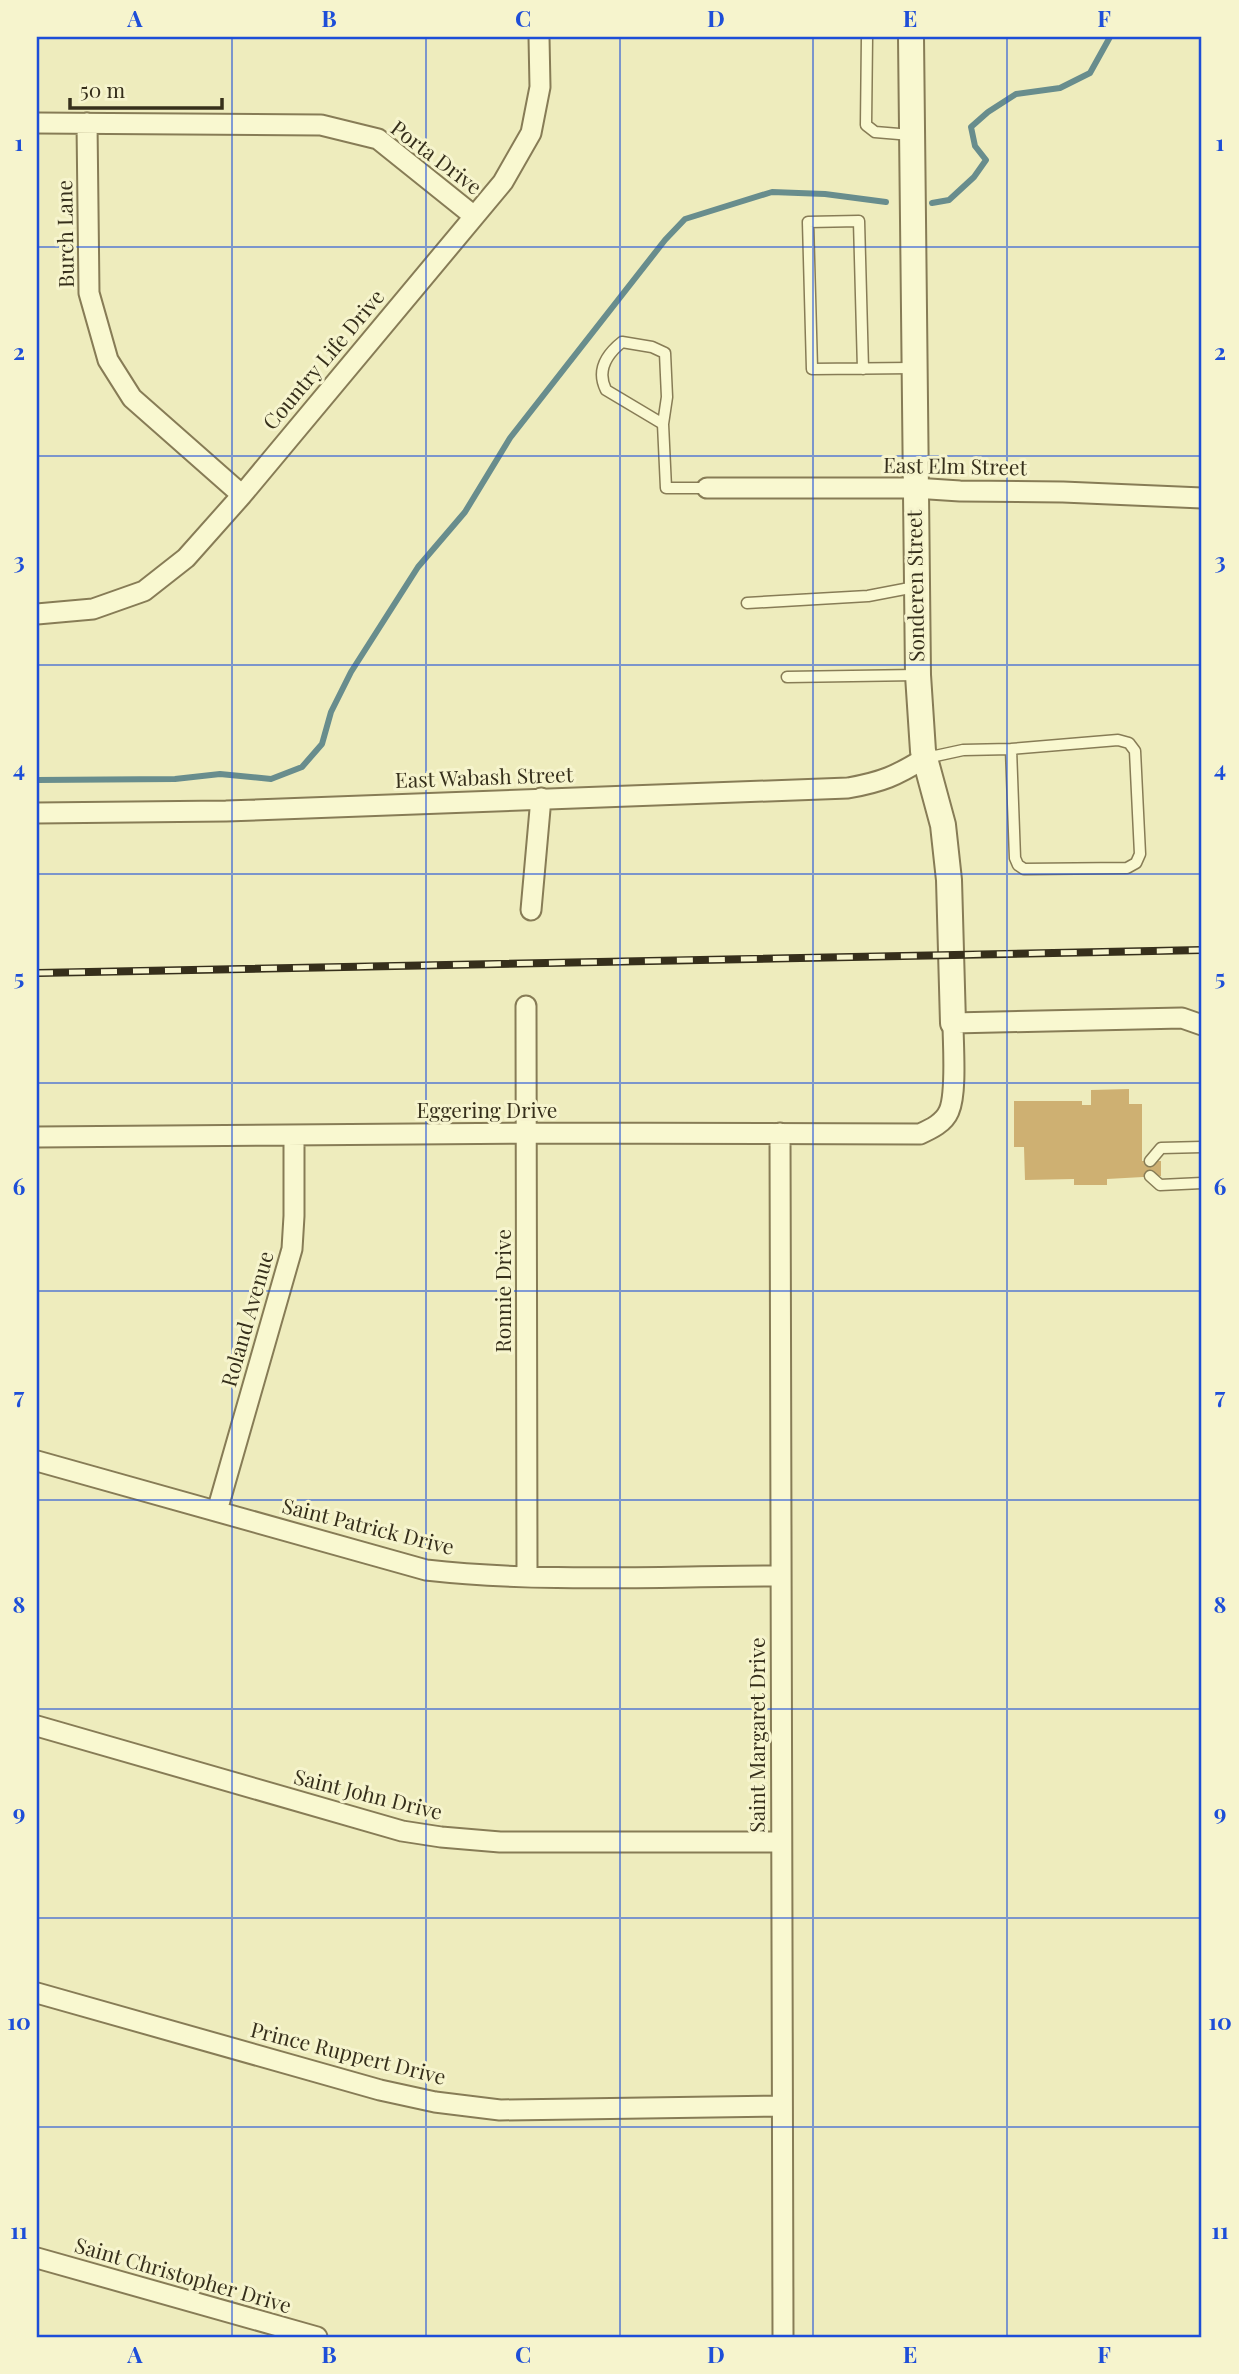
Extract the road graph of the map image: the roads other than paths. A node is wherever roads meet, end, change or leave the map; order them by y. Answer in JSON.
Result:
{"nodes":[{"id":1,"x":539,"y":37,"type":"edge"},
{"id":2,"x":867,"y":37,"type":"edge"},
{"id":3,"x":911,"y":37,"type":"edge"},
{"id":4,"x":37,"y":123,"type":"edge"},
{"id":5,"x":87,"y":123,"type":"junction"},
{"id":6,"x":911,"y":135,"type":"junction"},
{"id":7,"x":474,"y":216,"type":"junction"},
{"id":8,"x":863,"y":369,"type":"junction"},
{"id":9,"x":913,"y":369,"type":"junction"},
{"id":10,"x":663,"y":424,"type":"junction"},
{"id":11,"x":707,"y":488,"type":"joint"},
{"id":12,"x":914,"y":488,"type":"junction"},
{"id":13,"x":242,"y":495,"type":"junction"},
{"id":14,"x":1202,"y":498,"type":"edge"},
{"id":15,"x":916,"y":587,"type":"junction"},
{"id":16,"x":747,"y":603,"type":"dead end"},
{"id":17,"x":37,"y":614,"type":"edge"},
{"id":18,"x":918,"y":675,"type":"junction"},
{"id":19,"x":787,"y":677,"type":"dead end"},
{"id":20,"x":1011,"y":749,"type":"junction"},
{"id":21,"x":925,"y":758,"type":"junction"},
{"id":22,"x":541,"y":798,"type":"junction"},
{"id":23,"x":37,"y":813,"type":"edge"},
{"id":24,"x":531,"y":910,"type":"dead end"},
{"id":25,"x":526,"y":1006,"type":"dead end"},
{"id":26,"x":953,"y":1023,"type":"junction"},
{"id":27,"x":1202,"y":1025,"type":"edge"},
{"id":28,"x":936,"y":1127,"type":"joint"},
{"id":29,"x":526,"y":1133,"type":"junction"},
{"id":30,"x":780,"y":1133,"type":"junction"},
{"id":31,"x":294,"y":1136,"type":"junction"},
{"id":32,"x":37,"y":1137,"type":"edge"},
{"id":33,"x":1202,"y":1147,"type":"edge"},
{"id":34,"x":1150,"y":1161,"type":"dead end"},
{"id":35,"x":1150,"y":1176,"type":"dead end"},
{"id":36,"x":1202,"y":1183,"type":"edge"},
{"id":37,"x":37,"y":1461,"type":"edge"},
{"id":38,"x":218,"y":1511,"type":"junction"},
{"id":39,"x":780,"y":1576,"type":"junction"},
{"id":40,"x":527,"y":1577,"type":"junction"},
{"id":41,"x":37,"y":1726,"type":"edge"},
{"id":42,"x":781,"y":1842,"type":"junction"},
{"id":43,"x":37,"y":1993,"type":"edge"},
{"id":44,"x":782,"y":2106,"type":"junction"},
{"id":45,"x":37,"y":2258,"type":"edge"},
{"id":46,"x":317,"y":2337,"type":"edge"},
{"id":47,"x":783,"y":2337,"type":"edge"}],
"edges":[{"from":1,"to":7,"type":"street","name":"Country Life Drive"},
{"from":2,"to":6,"type":"lane"},
{"from":3,"to":6,"type":"street","name":"Sonderen Street"},
{"from":4,"to":5,"type":"street","name":"Porta Drive"},
{"from":5,"to":7,"type":"street","name":"Porta Drive"},
{"from":5,"to":13,"type":"street","name":"Burch Lane"},
{"from":6,"to":9,"type":"street","name":"Sonderen Street"},
{"from":7,"to":13,"type":"street","name":"Country Life Drive"},
{"from":8,"to":8,"type":"lane"},
{"from":8,"to":9,"type":"lane"},
{"from":9,"to":12,"type":"street","name":"Sonderen Street"},
{"from":10,"to":10,"type":"lane"},
{"from":10,"to":11,"type":"lane"},
{"from":11,"to":12,"type":"street","name":"East Elm Street"},
{"from":12,"to":14,"type":"street","name":"East Elm Street"},
{"from":12,"to":15,"type":"street","name":"Sonderen Street"},
{"from":13,"to":17,"type":"street","name":"Country Life Drive"},
{"from":15,"to":16,"type":"lane"},
{"from":15,"to":18,"type":"street","name":"Sonderen Street"},
{"from":18,"to":19,"type":"lane"},
{"from":18,"to":21,"type":"street","name":"Sonderen Street"},
{"from":20,"to":20,"type":"lane"},
{"from":20,"to":21,"type":"lane"},
{"from":21,"to":22,"type":"street","name":"East Wabash Street"},
{"from":21,"to":26,"type":"street","name":"Sonderen Street"},
{"from":22,"to":23,"type":"street","name":"East Wabash Street"},
{"from":22,"to":24,"type":"street"},
{"from":25,"to":29,"type":"street","name":"Ronnie Drive"},
{"from":26,"to":27,"type":"street"},
{"from":26,"to":28,"type":"street","name":"Sonderen Street"},
{"from":28,"to":30,"type":"street","name":"Eggering Drive"},
{"from":29,"to":30,"type":"street","name":"Eggering Drive"},
{"from":29,"to":31,"type":"street","name":"Eggering Drive"},
{"from":29,"to":40,"type":"street","name":"Ronnie Drive"},
{"from":30,"to":39,"type":"street","name":"Saint Margaret Drive"},
{"from":31,"to":32,"type":"street","name":"Eggering Drive"},
{"from":31,"to":38,"type":"street","name":"Roland Avenue"},
{"from":33,"to":34,"type":"lane"},
{"from":35,"to":36,"type":"lane"},
{"from":37,"to":38,"type":"street","name":"Saint Patrick Drive"},
{"from":38,"to":40,"type":"street","name":"Saint Patrick Drive"},
{"from":39,"to":40,"type":"street","name":"Saint Patrick Drive"},
{"from":39,"to":42,"type":"street","name":"Saint Margaret Drive"},
{"from":41,"to":42,"type":"street","name":"Saint John Drive"},
{"from":42,"to":44,"type":"street","name":"Saint Margaret Drive"},
{"from":43,"to":44,"type":"street","name":"Prince Ruppert Drive"},
{"from":44,"to":47,"type":"street","name":"Saint Margaret Drive"},
{"from":45,"to":46,"type":"street","name":"Saint Christopher Drive"}]}
